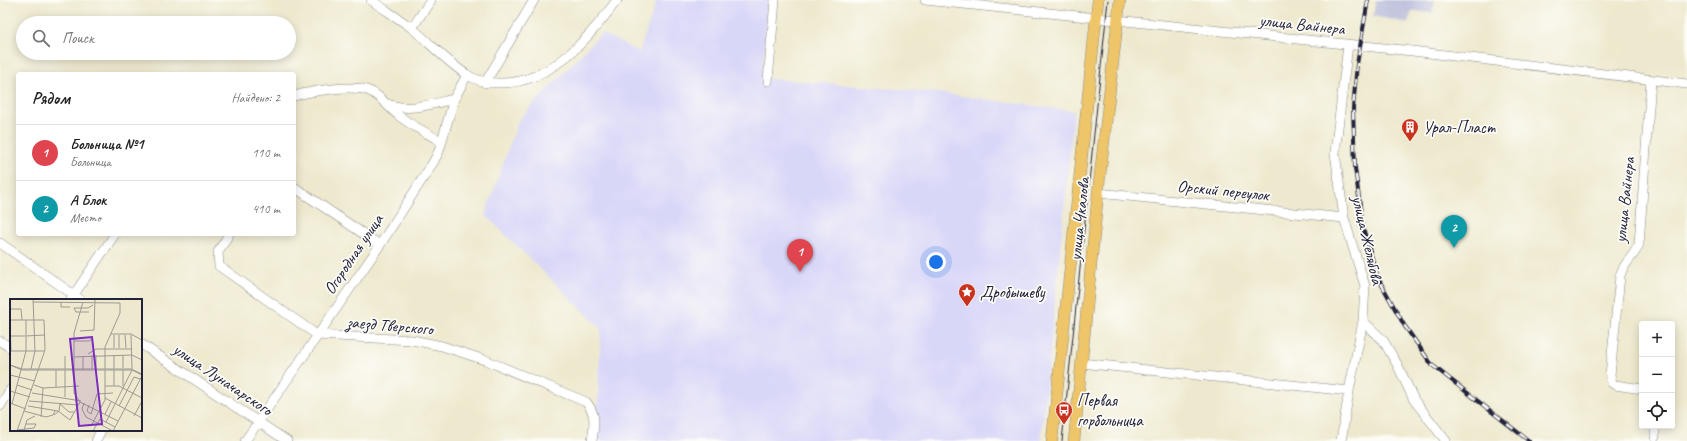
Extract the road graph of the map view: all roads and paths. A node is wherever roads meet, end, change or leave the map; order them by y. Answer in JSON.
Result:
{"nodes":[{"id":1,"x":371,"y":0,"type":"edge"},
{"id":2,"x":431,"y":0,"type":"edge"},
{"id":3,"x":534,"y":0,"type":"edge"},
{"id":4,"x":617,"y":0,"type":"edge"},
{"id":5,"x":775,"y":0,"type":"edge"},
{"id":6,"x":925,"y":0,"type":"edge"},
{"id":7,"x":1098,"y":0,"type":"edge"},
{"id":8,"x":1120,"y":0,"type":"edge"},
{"id":9,"x":1096,"y":18,"type":"junction"},
{"id":10,"x":1117,"y":21,"type":"junction"},
{"id":11,"x":412,"y":28,"type":"junction"},
{"id":12,"x":1348,"y":45,"type":"junction"},
{"id":13,"x":467,"y":75,"type":"junction"},
{"id":14,"x":1651,"y":80,"type":"junction"},
{"id":15,"x":768,"y":81,"type":"dead end"},
{"id":16,"x":485,"y":83,"type":"junction"},
{"id":17,"x":1687,"y":84,"type":"edge"},
{"id":18,"x":296,"y":96,"type":"edge"},
{"id":19,"x":454,"y":99,"type":"junction"},
{"id":20,"x":385,"y":103,"type":"junction"},
{"id":21,"x":442,"y":142,"type":"junction"},
{"id":22,"x":296,"y":188,"type":"edge"},
{"id":23,"x":1098,"y":193,"type":"junction"},
{"id":24,"x":1344,"y":218,"type":"junction"},
{"id":25,"x":114,"y":236,"type":"edge"},
{"id":26,"x":228,"y":236,"type":"edge"},
{"id":27,"x":0,"y":243,"type":"edge"},
{"id":28,"x":380,"y":245,"type":"junction"},
{"id":29,"x":75,"y":298,"type":"edge"},
{"id":30,"x":1364,"y":322,"type":"junction"},
{"id":31,"x":317,"y":335,"type":"junction"},
{"id":32,"x":0,"y":340,"type":"edge"},
{"id":33,"x":142,"y":345,"type":"edge"},
{"id":34,"x":10,"y":347,"type":"edge"},
{"id":35,"x":1081,"y":363,"type":"junction"},
{"id":36,"x":1639,"y":389,"type":"edge"},
{"id":37,"x":10,"y":391,"type":"edge"},
{"id":38,"x":1349,"y":391,"type":"junction"},
{"id":39,"x":0,"y":406,"type":"edge"},
{"id":40,"x":257,"y":422,"type":"junction"},
{"id":41,"x":1655,"y":429,"type":"edge"},
{"id":42,"x":101,"y":431,"type":"edge"},
{"id":43,"x":1655,"y":438,"type":"dead end"},
{"id":44,"x":96,"y":441,"type":"edge"},
{"id":45,"x":245,"y":441,"type":"edge"},
{"id":46,"x":287,"y":441,"type":"edge"},
{"id":47,"x":592,"y":441,"type":"edge"},
{"id":48,"x":1052,"y":441,"type":"edge"},
{"id":49,"x":1074,"y":441,"type":"edge"},
{"id":50,"x":1341,"y":441,"type":"edge"},
{"id":51,"x":1446,"y":441,"type":"edge"}],
"edges":[{"from":1,"to":11,"type":"street"},
{"from":2,"to":11,"type":"street"},
{"from":3,"to":16,"type":"street"},
{"from":4,"to":16,"type":"street"},
{"from":5,"to":15,"type":"street"},
{"from":6,"to":9,"type":"street","name":"улица Вайнера"},
{"from":7,"to":9,"type":"main road","name":"улица Чкалова"},
{"from":8,"to":10,"type":"main road","name":"улица Чкалова"},
{"from":9,"to":10,"type":"street","name":"улица Вайнера"},
{"from":9,"to":48,"type":"main road","name":"улица Чкалова"},
{"from":10,"to":12,"type":"street","name":"улица Вайнера"},
{"from":10,"to":23,"type":"main road","name":"улица Чкалова"},
{"from":11,"to":13,"type":"street"},
{"from":12,"to":14,"type":"street","name":"улица Вайнера"},
{"from":12,"to":24,"type":"street","name":"улица Желябова"},
{"from":13,"to":16,"type":"street"},
{"from":13,"to":19,"type":"street","name":"Огородная улица"},
{"from":14,"to":17,"type":"street","name":"улица Вайнера"},
{"from":14,"to":36,"type":"street","name":"улица Вайнера"},
{"from":18,"to":20,"type":"street"},
{"from":19,"to":20,"type":"street"},
{"from":19,"to":21,"type":"street","name":"Огородная улица"},
{"from":20,"to":21,"type":"street"},
{"from":21,"to":28,"type":"street","name":"Огородная улица"},
{"from":22,"to":28,"type":"street"},
{"from":23,"to":24,"type":"street","name":"Орский переулок"},
{"from":23,"to":35,"type":"main road","name":"улица Чкалова"},
{"from":24,"to":30,"type":"street","name":"улица Желябова"},
{"from":25,"to":29,"type":"street"},
{"from":26,"to":31,"type":"street"},
{"from":27,"to":29,"type":"street"},
{"from":28,"to":31,"type":"street","name":"Огородная улица"},
{"from":30,"to":38,"type":"street","name":"улица Желябова"},
{"from":30,"to":51,"type":"street"},
{"from":31,"to":40,"type":"street","name":"Огородная улица"},
{"from":31,"to":47,"type":"street","name":"заезд Тверского"},
{"from":32,"to":34,"type":"street"},
{"from":33,"to":40,"type":"street","name":"улица Луначарского"},
{"from":35,"to":38,"type":"street"},
{"from":35,"to":49,"type":"main road","name":"улица Чкалова"},
{"from":37,"to":39,"type":"street"},
{"from":38,"to":50,"type":"street","name":"улица Желябова"},
{"from":40,"to":45,"type":"street","name":"Огородная улица"},
{"from":40,"to":46,"type":"street","name":"улица Луначарского"},
{"from":41,"to":43,"type":"street"},
{"from":42,"to":44,"type":"street"}]}
